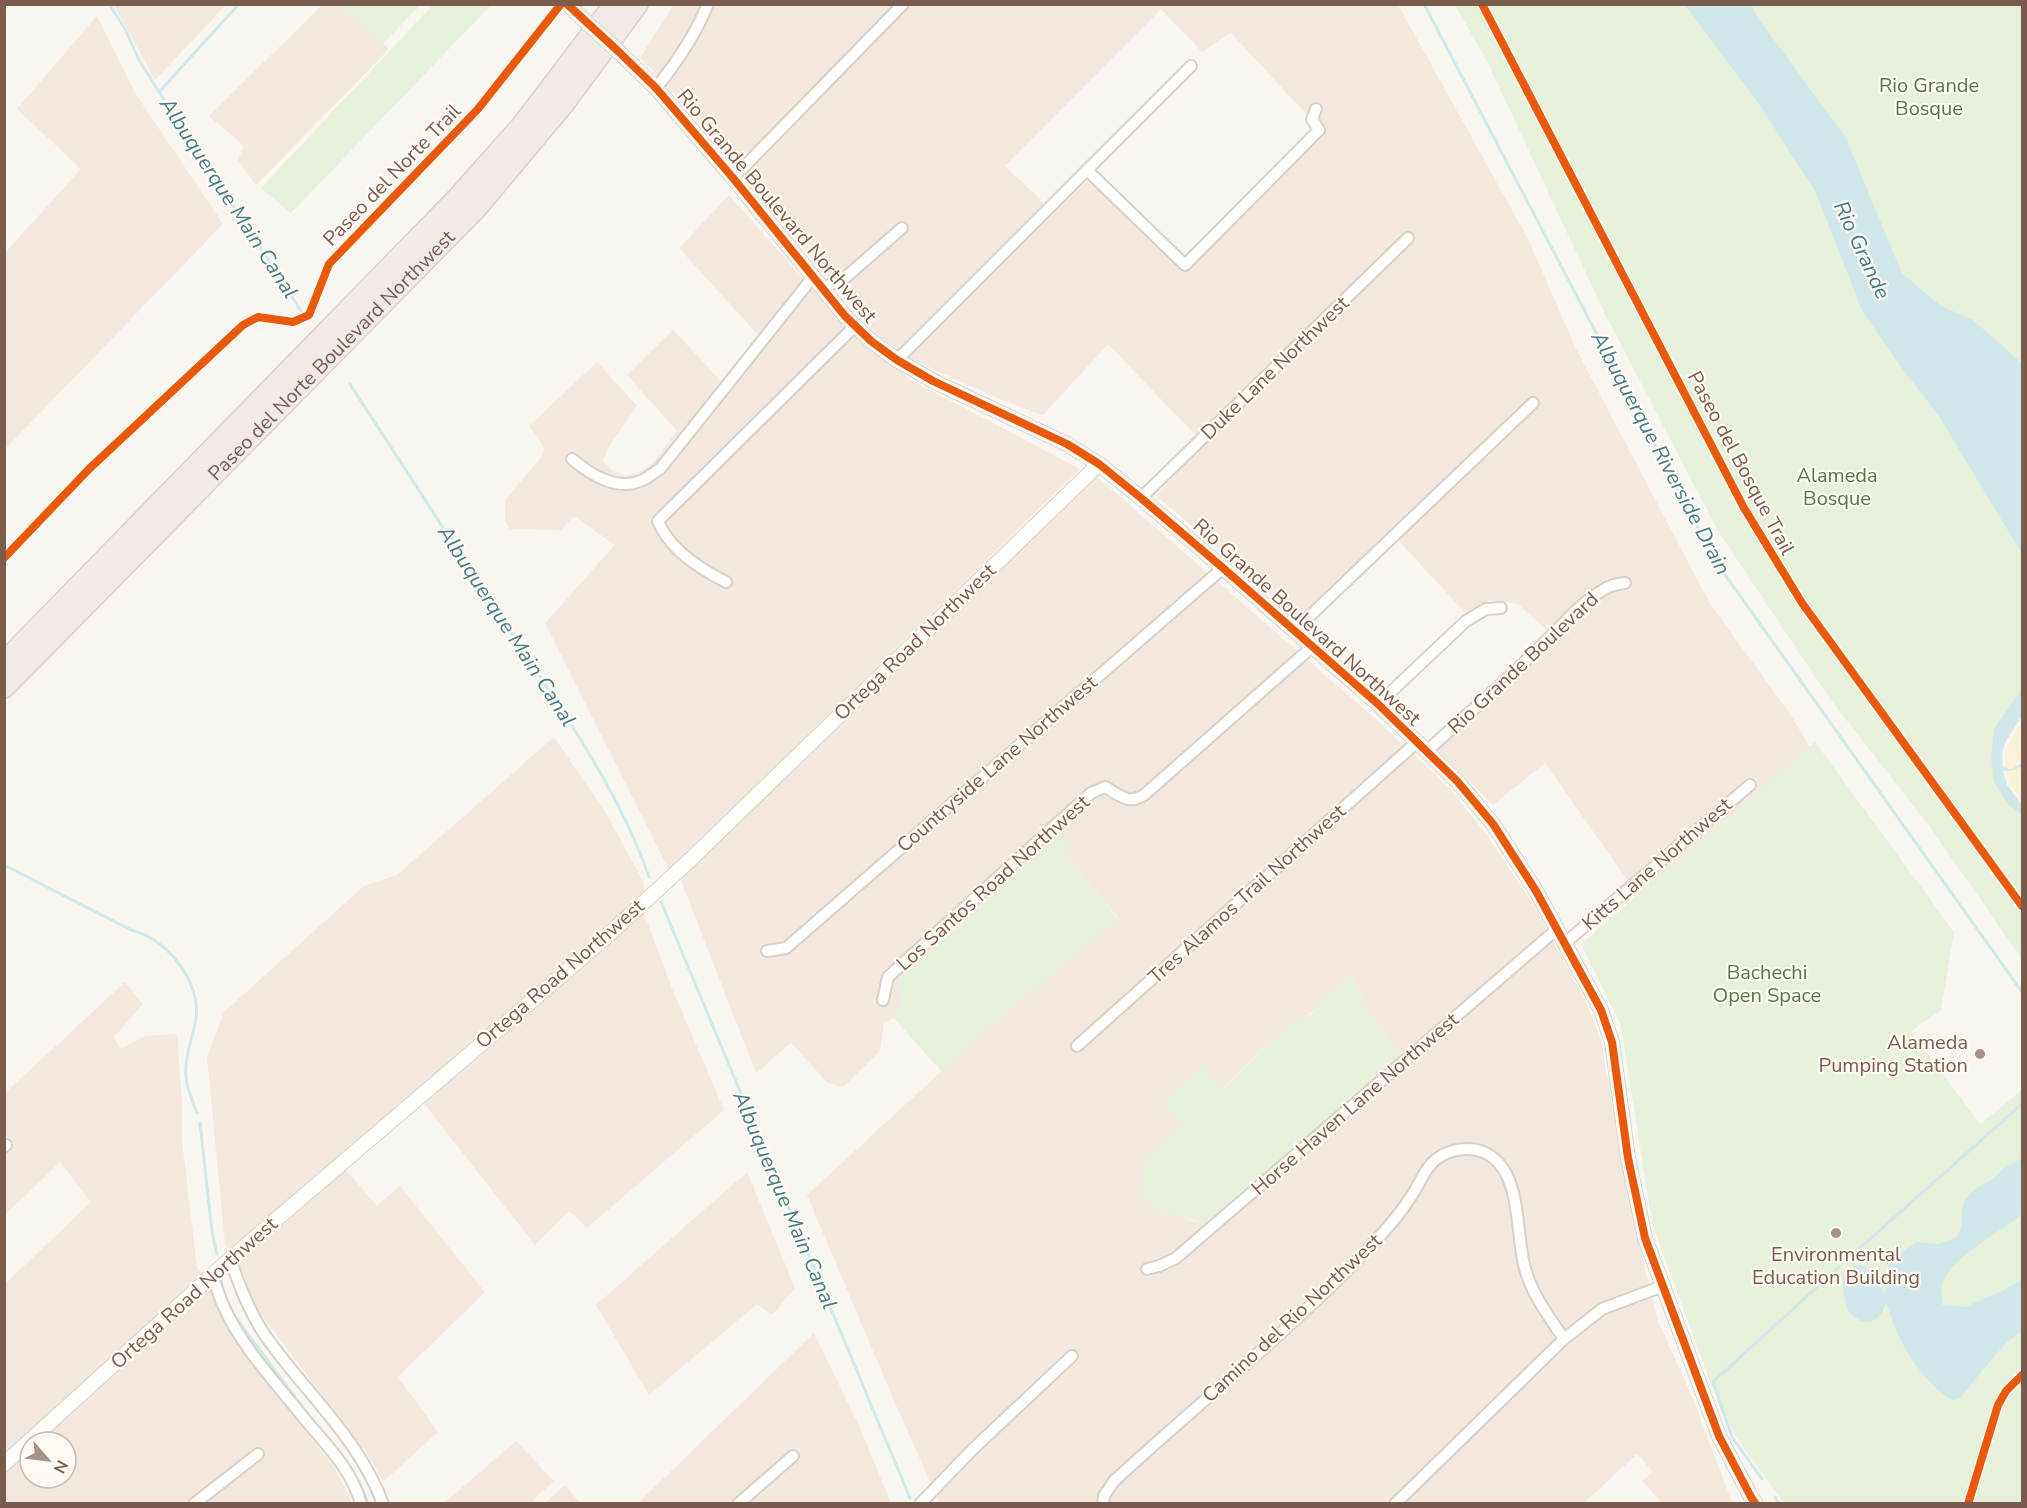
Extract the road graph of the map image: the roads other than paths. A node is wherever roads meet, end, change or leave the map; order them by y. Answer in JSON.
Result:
{"nodes":[{"id":1,"x":567,"y":4,"type":"edge"},
{"id":2,"x":615,"y":4,"type":"edge"},
{"id":3,"x":638,"y":4,"type":"edge"},
{"id":4,"x":708,"y":4,"type":"edge"},
{"id":5,"x":903,"y":4,"type":"edge"},
{"id":6,"x":1191,"y":66,"type":"dead end"},
{"id":7,"x":656,"y":88,"type":"junction"},
{"id":8,"x":1316,"y":109,"type":"dead end"},
{"id":9,"x":1087,"y":170,"type":"junction"},
{"id":10,"x":733,"y":178,"type":"junction"},
{"id":11,"x":902,"y":228,"type":"dead end"},
{"id":12,"x":1408,"y":238,"type":"dead end"},
{"id":13,"x":813,"y":277,"type":"junction"},
{"id":14,"x":823,"y":288,"type":"junction"},
{"id":15,"x":855,"y":326,"type":"junction"},
{"id":16,"x":897,"y":360,"type":"junction"},
{"id":17,"x":1533,"y":403,"type":"dead end"},
{"id":18,"x":572,"y":459,"type":"dead end"},
{"id":19,"x":1099,"y":464,"type":"junction"},
{"id":20,"x":1141,"y":498,"type":"junction"},
{"id":21,"x":1223,"y":568,"type":"junction"},
{"id":22,"x":726,"y":582,"type":"dead end"},
{"id":23,"x":1625,"y":583,"type":"dead end"},
{"id":24,"x":1501,"y":608,"type":"dead end"},
{"id":25,"x":1294,"y":631,"type":"junction"},
{"id":26,"x":1313,"y":646,"type":"junction"},
{"id":27,"x":4,"y":663,"type":"edge"},
{"id":28,"x":4,"y":687,"type":"edge"},
{"id":29,"x":1378,"y":704,"type":"junction"},
{"id":30,"x":1422,"y":747,"type":"junction"},
{"id":31,"x":1750,"y":785,"type":"dead end"},
{"id":32,"x":1556,"y":930,"type":"junction"},
{"id":33,"x":1565,"y":943,"type":"junction"},
{"id":34,"x":766,"y":951,"type":"dead end"},
{"id":35,"x":883,"y":1000,"type":"dead end"},
{"id":36,"x":1077,"y":1046,"type":"dead end"},
{"id":37,"x":230,"y":1259,"type":"junction"},
{"id":38,"x":1147,"y":1269,"type":"dead end"},
{"id":39,"x":212,"y":1275,"type":"junction"},
{"id":40,"x":1663,"y":1286,"type":"junction"},
{"id":41,"x":1564,"y":1339,"type":"junction"},
{"id":42,"x":1072,"y":1356,"type":"dead end"},
{"id":43,"x":258,"y":1454,"type":"dead end"},
{"id":44,"x":793,"y":1456,"type":"dead end"},
{"id":45,"x":4,"y":1464,"type":"edge"},
{"id":46,"x":1104,"y":1500,"type":"edge"},
{"id":47,"x":1752,"y":1501,"type":"edge"},
{"id":48,"x":194,"y":1503,"type":"edge"},
{"id":49,"x":361,"y":1503,"type":"edge"},
{"id":50,"x":383,"y":1503,"type":"edge"},
{"id":51,"x":738,"y":1503,"type":"edge"},
{"id":52,"x":920,"y":1503,"type":"edge"},
{"id":53,"x":1395,"y":1503,"type":"edge"}],
"edges":[{"from":1,"to":7,"type":"street","name":"Rio Grande Boulevard Northwest","bridge":true},
{"from":2,"to":27,"type":"highway","name":"Paseo del Norte Boulevard Northwest"},
{"from":3,"to":28,"type":"highway","name":"Paseo del Norte Boulevard Northwest"},
{"from":4,"to":7,"type":"street"},
{"from":5,"to":10,"type":"street"},
{"from":6,"to":9,"type":"street"},
{"from":7,"to":10,"type":"street","name":"Rio Grande Boulevard Northwest"},
{"from":8,"to":9,"type":"street"},
{"from":9,"to":16,"type":"street"},
{"from":10,"to":13,"type":"street","name":"Rio Grande Boulevard Northwest"},
{"from":11,"to":14,"type":"street"},
{"from":12,"to":20,"type":"street","name":"Duke Lane Northwest"},
{"from":13,"to":14,"type":"street","name":"Rio Grande Boulevard Northwest"},
{"from":13,"to":18,"type":"street"},
{"from":14,"to":15,"type":"street","name":"Rio Grande Boulevard Northwest"},
{"from":15,"to":16,"type":"street","name":"Rio Grande Boulevard Northwest"},
{"from":15,"to":22,"type":"street"},
{"from":16,"to":19,"type":"street","name":"Rio Grande Boulevard Northwest"},
{"from":17,"to":25,"type":"street"},
{"from":19,"to":20,"type":"street","name":"Rio Grande Boulevard Northwest"},
{"from":19,"to":37,"type":"street","name":"Ortega Road Northwest"},
{"from":20,"to":21,"type":"street","name":"Rio Grande Boulevard Northwest"},
{"from":21,"to":25,"type":"street","name":"Rio Grande Boulevard Northwest"},
{"from":21,"to":34,"type":"street","name":"Countryside Lane Northwest"},
{"from":23,"to":30,"type":"street","name":"Rio Grande Boulevard"},
{"from":24,"to":29,"type":"street"},
{"from":25,"to":26,"type":"street","name":"Rio Grande Boulevard Northwest"},
{"from":26,"to":29,"type":"street","name":"Rio Grande Boulevard Northwest"},
{"from":26,"to":35,"type":"street","name":"Los Santos Road Northwest"},
{"from":29,"to":30,"type":"street","name":"Rio Grande Boulevard Northwest"},
{"from":30,"to":32,"type":"street","name":"Rio Grande Boulevard Northwest"},
{"from":30,"to":36,"type":"street","name":"Tres Alamos Trail Northwest"},
{"from":31,"to":33,"type":"street","name":"Kitts Lane Northwest"},
{"from":32,"to":33,"type":"street","name":"Rio Grande Boulevard Northwest"},
{"from":32,"to":38,"type":"street","name":"Horse Haven Lane Northwest"},
{"from":33,"to":40,"type":"street","name":"Rio Grande Boulevard Northwest"},
{"from":37,"to":39,"type":"street","name":"Ortega Road Northwest"},
{"from":37,"to":50,"type":"street"},
{"from":39,"to":45,"type":"street","name":"Ortega Road Northwest"},
{"from":39,"to":49,"type":"street"},
{"from":40,"to":41,"type":"street"},
{"from":40,"to":47,"type":"street","name":"Rio Grande Boulevard Northwest"},
{"from":41,"to":46,"type":"street","name":"Camino del Rio Northwest"},
{"from":41,"to":53,"type":"street"},
{"from":42,"to":52,"type":"street"},
{"from":43,"to":48,"type":"street"},
{"from":44,"to":51,"type":"street"}]}
